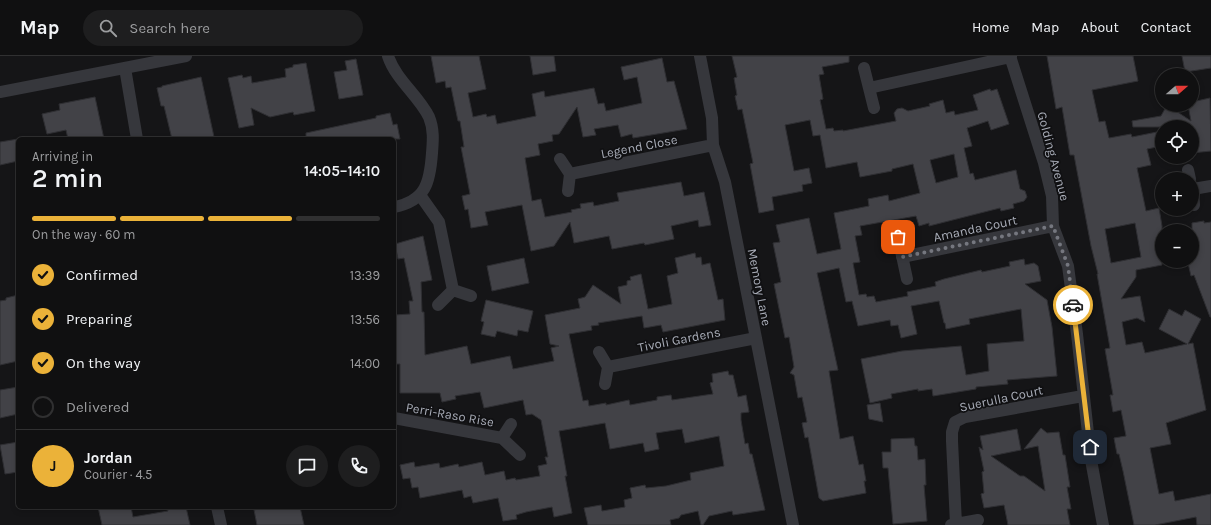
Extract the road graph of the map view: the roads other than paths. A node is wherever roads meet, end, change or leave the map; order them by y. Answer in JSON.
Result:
{"nodes":[{"id":1,"x":186,"y":56,"type":"edge"},
{"id":2,"x":388,"y":56,"type":"edge"},
{"id":3,"x":700,"y":56,"type":"edge"},
{"id":4,"x":1010,"y":56,"type":"edge"},
{"id":5,"x":125,"y":68,"type":"junction"},
{"id":6,"x":864,"y":68,"type":"dead end"},
{"id":7,"x":869,"y":88,"type":"junction"},
{"id":8,"x":0,"y":92,"type":"edge"},
{"id":9,"x":874,"y":108,"type":"dead end"},
{"id":10,"x":137,"y":137,"type":"edge"},
{"id":11,"x":714,"y":145,"type":"junction"},
{"id":12,"x":560,"y":159,"type":"dead end"},
{"id":13,"x":570,"y":174,"type":"junction"},
{"id":14,"x":1199,"y":183,"type":"edge"},
{"id":15,"x":1211,"y":186,"type":"edge"},
{"id":16,"x":568,"y":191,"type":"dead end"},
{"id":17,"x":420,"y":195,"type":"junction"},
{"id":18,"x":396,"y":206,"type":"edge"},
{"id":19,"x":1053,"y":226,"type":"junction"},
{"id":20,"x":898,"y":237,"type":"dead end"},
{"id":21,"x":902,"y":257,"type":"junction"},
{"id":22,"x":907,"y":279,"type":"dead end"},
{"id":23,"x":453,"y":290,"type":"junction"},
{"id":24,"x":471,"y":296,"type":"dead end"},
{"id":25,"x":438,"y":305,"type":"dead end"},
{"id":26,"x":756,"y":338,"type":"junction"},
{"id":27,"x":599,"y":352,"type":"dead end"},
{"id":28,"x":608,"y":367,"type":"junction"},
{"id":29,"x":606,"y":384,"type":"dead end"},
{"id":30,"x":1083,"y":396,"type":"junction"},
{"id":31,"x":396,"y":418,"type":"edge"},
{"id":32,"x":512,"y":424,"type":"dead end"},
{"id":33,"x":502,"y":438,"type":"junction"},
{"id":34,"x":520,"y":455,"type":"dead end"},
{"id":35,"x":217,"y":509,"type":"edge"},
{"id":36,"x":978,"y":520,"type":"dead end"},
{"id":37,"x":954,"y":524,"type":"edge"},
{"id":38,"x":220,"y":525,"type":"edge"},
{"id":39,"x":793,"y":525,"type":"edge"},
{"id":40,"x":1103,"y":525,"type":"edge"}],
"edges":[{"from":1,"to":5,"type":"street"},
{"from":2,"to":17,"type":"street"},
{"from":3,"to":11,"type":"street","name":"Memory Lane"},
{"from":4,"to":7,"type":"street"},
{"from":4,"to":19,"type":"street","name":"Golding Avenue"},
{"from":5,"to":8,"type":"street"},
{"from":5,"to":10,"type":"street"},
{"from":6,"to":7,"type":"street"},
{"from":7,"to":9,"type":"street"},
{"from":11,"to":13,"type":"street","name":"Legend Close"},
{"from":11,"to":26,"type":"street","name":"Memory Lane"},
{"from":12,"to":13,"type":"street"},
{"from":13,"to":16,"type":"street"},
{"from":14,"to":15,"type":"street"},
{"from":17,"to":18,"type":"street"},
{"from":17,"to":23,"type":"street"},
{"from":19,"to":21,"type":"street","name":"Amanda Court"},
{"from":19,"to":30,"type":"street","name":"Golding Avenue"},
{"from":20,"to":21,"type":"street"},
{"from":21,"to":22,"type":"street"},
{"from":23,"to":24,"type":"street"},
{"from":23,"to":25,"type":"street"},
{"from":26,"to":28,"type":"street","name":"Tivoli Gardens"},
{"from":26,"to":39,"type":"street","name":"Memory Lane"},
{"from":27,"to":28,"type":"street"},
{"from":28,"to":29,"type":"street"},
{"from":30,"to":37,"type":"street","name":"Suerulla Court"},
{"from":30,"to":40,"type":"street","name":"Golding Avenue"},
{"from":31,"to":33,"type":"street","name":"Perri-Raso Rise"},
{"from":32,"to":33,"type":"street","name":"Perri-Raso Rise"},
{"from":33,"to":34,"type":"street","name":"Perri-Raso Rise"},
{"from":35,"to":38,"type":"street"},
{"from":36,"to":37,"type":"street","name":"Suerulla Court"}]}
